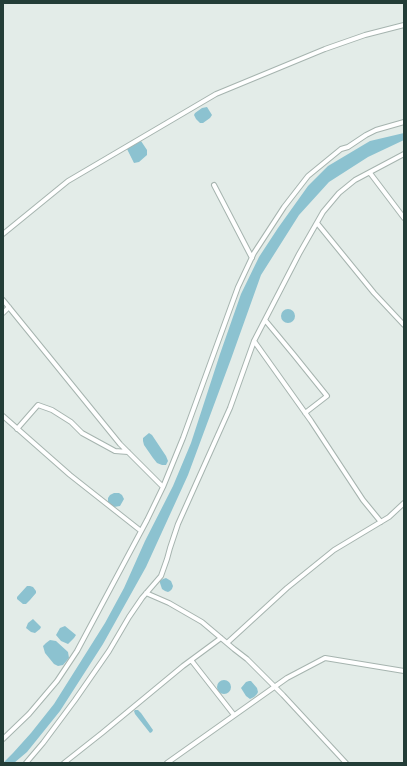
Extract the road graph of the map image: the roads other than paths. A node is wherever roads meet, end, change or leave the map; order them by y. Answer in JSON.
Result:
{"nodes":[{"id":1,"x":404,"y":25,"type":"edge"},
{"id":2,"x":404,"y":122,"type":"edge"},
{"id":3,"x":404,"y":154,"type":"edge"},
{"id":4,"x":370,"y":172,"type":"junction"},
{"id":5,"x":214,"y":185,"type":"dead end"},
{"id":6,"x":404,"y":218,"type":"edge"},
{"id":7,"x":317,"y":223,"type":"junction"},
{"id":8,"x":3,"y":234,"type":"edge"},
{"id":9,"x":252,"y":258,"type":"junction"},
{"id":10,"x":3,"y":300,"type":"edge"},
{"id":11,"x":9,"y":307,"type":"junction"},
{"id":12,"x":3,"y":313,"type":"edge"},
{"id":13,"x":265,"y":320,"type":"junction"},
{"id":14,"x":404,"y":325,"type":"edge"},
{"id":15,"x":254,"y":341,"type":"junction"},
{"id":16,"x":305,"y":413,"type":"junction"},
{"id":17,"x":3,"y":416,"type":"edge"},
{"id":18,"x":17,"y":429,"type":"junction"},
{"id":19,"x":128,"y":452,"type":"junction"},
{"id":20,"x":163,"y":487,"type":"junction"},
{"id":21,"x":404,"y":503,"type":"edge"},
{"id":22,"x":380,"y":522,"type":"junction"},
{"id":23,"x":141,"y":531,"type":"junction"},
{"id":24,"x":146,"y":593,"type":"junction"},
{"id":25,"x":221,"y":638,"type":"junction"},
{"id":26,"x":227,"y":643,"type":"junction"},
{"id":27,"x":191,"y":660,"type":"junction"},
{"id":28,"x":404,"y":671,"type":"edge"},
{"id":29,"x":275,"y":686,"type":"junction"},
{"id":30,"x":234,"y":715,"type":"junction"},
{"id":31,"x":3,"y":739,"type":"edge"},
{"id":32,"x":26,"y":763,"type":"edge"},
{"id":33,"x":64,"y":763,"type":"edge"},
{"id":34,"x":167,"y":763,"type":"edge"},
{"id":35,"x":346,"y":763,"type":"edge"}],
"edges":[{"from":1,"to":8,"type":"street"},
{"from":2,"to":9,"type":"street"},
{"from":3,"to":4,"type":"street"},
{"from":4,"to":6,"type":"street"},
{"from":4,"to":7,"type":"street"},
{"from":5,"to":9,"type":"street"},
{"from":7,"to":13,"type":"street"},
{"from":7,"to":14,"type":"street"},
{"from":9,"to":20,"type":"street"},
{"from":10,"to":11,"type":"street"},
{"from":11,"to":12,"type":"street"},
{"from":11,"to":19,"type":"street"},
{"from":13,"to":15,"type":"street"},
{"from":13,"to":16,"type":"street"},
{"from":15,"to":16,"type":"street"},
{"from":15,"to":24,"type":"street"},
{"from":16,"to":22,"type":"street"},
{"from":17,"to":18,"type":"street"},
{"from":18,"to":19,"type":"street"},
{"from":18,"to":23,"type":"street"},
{"from":19,"to":20,"type":"street"},
{"from":20,"to":23,"type":"street"},
{"from":21,"to":22,"type":"street"},
{"from":22,"to":26,"type":"street"},
{"from":23,"to":31,"type":"street"},
{"from":24,"to":25,"type":"street"},
{"from":24,"to":32,"type":"street"},
{"from":25,"to":26,"type":"street"},
{"from":25,"to":27,"type":"street"},
{"from":26,"to":29,"type":"street"},
{"from":27,"to":30,"type":"street"},
{"from":27,"to":33,"type":"street"},
{"from":28,"to":29,"type":"street"},
{"from":29,"to":30,"type":"street"},
{"from":29,"to":35,"type":"street"},
{"from":30,"to":34,"type":"street"}]}
